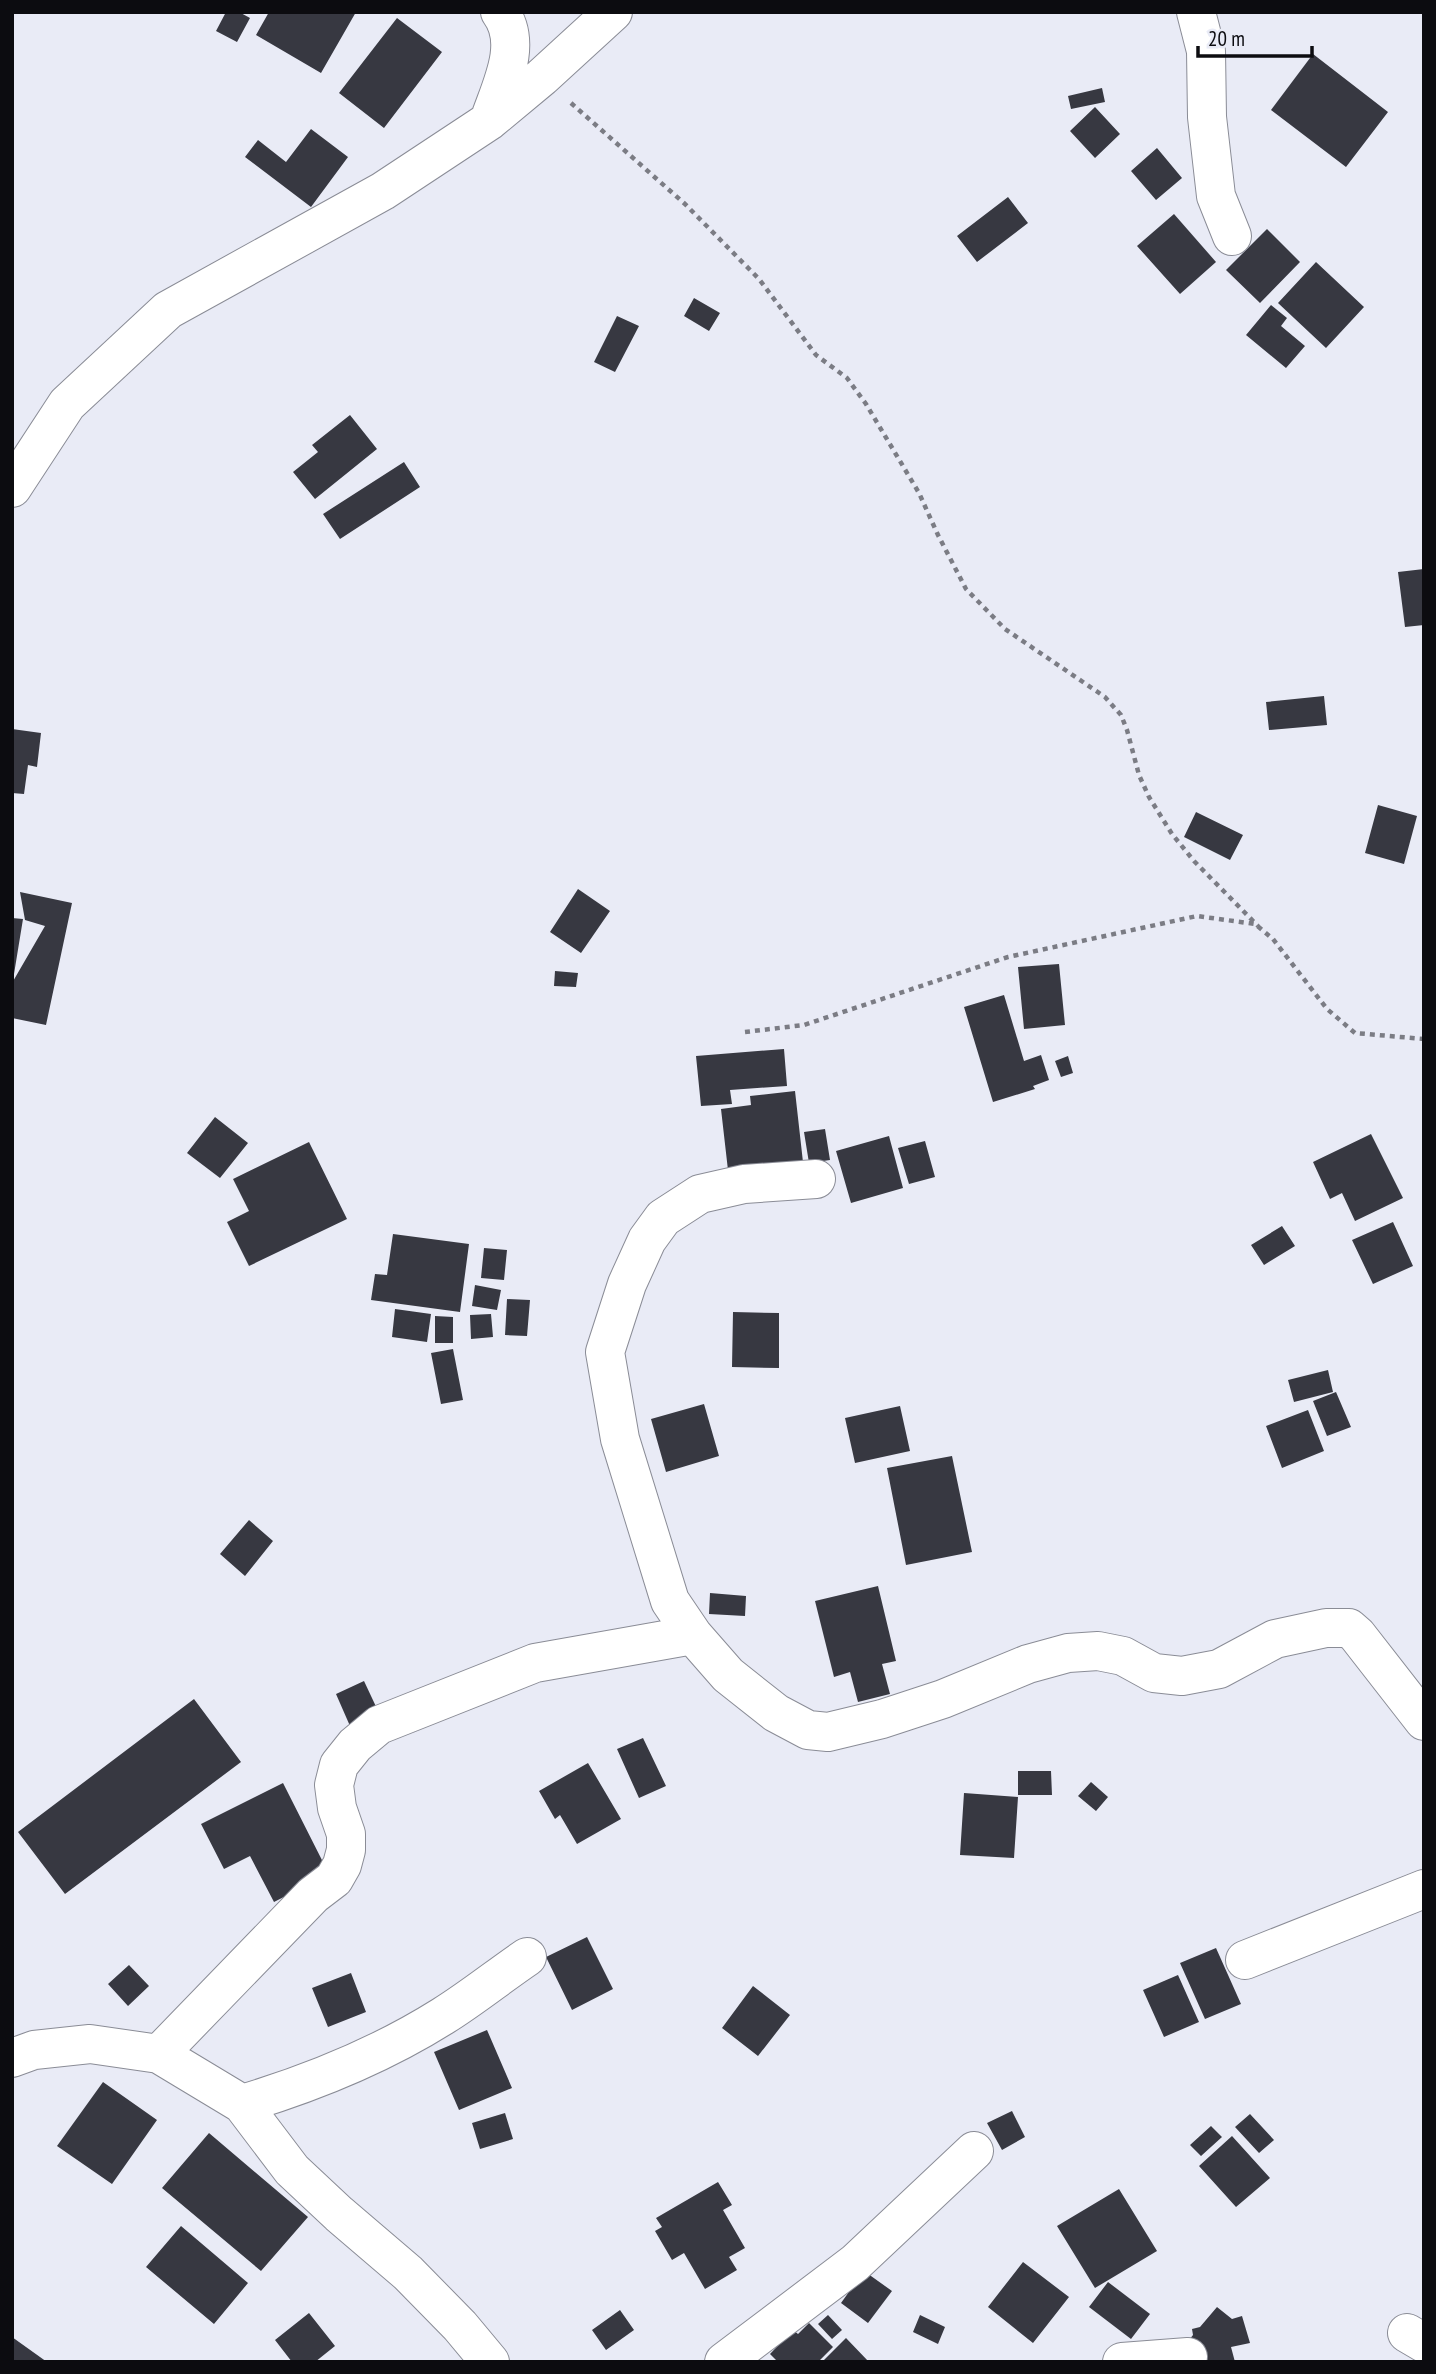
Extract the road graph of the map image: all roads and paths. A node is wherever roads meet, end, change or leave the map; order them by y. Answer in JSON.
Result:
{"nodes":[{"id":1,"x":500,"y":12,"type":"edge"},
{"id":2,"x":613,"y":12,"type":"edge"},
{"id":3,"x":1196,"y":12,"type":"edge"},
{"id":4,"x":542,"y":77,"type":"junction"},
{"id":5,"x":489,"y":121,"type":"junction"},
{"id":6,"x":1232,"y":236,"type":"dead end"},
{"id":7,"x":12,"y":488,"type":"edge"},
{"id":8,"x":1258,"y":926,"type":"junction"},
{"id":9,"x":745,"y":1032,"type":"dead end"},
{"id":10,"x":1424,"y":1039,"type":"edge"},
{"id":11,"x":817,"y":1179,"type":"dead end"},
{"id":12,"x":693,"y":1635,"type":"junction"},
{"id":13,"x":1424,"y":1721,"type":"edge"},
{"id":14,"x":1424,"y":1889,"type":"edge"},
{"id":15,"x":527,"y":1956,"type":"dead end"},
{"id":16,"x":1245,"y":1960,"type":"dead end"},
{"id":17,"x":159,"y":2054,"type":"junction"},
{"id":18,"x":12,"y":2058,"type":"edge"},
{"id":19,"x":242,"y":2104,"type":"junction"},
{"id":20,"x":974,"y":2151,"type":"dead end"},
{"id":21,"x":1188,"y":2357,"type":"dead end"},
{"id":22,"x":490,"y":2362,"type":"edge"},
{"id":23,"x":724,"y":2362,"type":"edge"},
{"id":24,"x":1122,"y":2362,"type":"edge"}],
"edges":[{"from":1,"to":5,"type":"street"},
{"from":2,"to":4,"type":"street"},
{"from":3,"to":6,"type":"street"},
{"from":4,"to":5,"type":"street"},
{"from":4,"to":8,"type":"path"},
{"from":5,"to":7,"type":"street"},
{"from":8,"to":9,"type":"path"},
{"from":8,"to":10,"type":"path"},
{"from":11,"to":12,"type":"street"},
{"from":12,"to":13,"type":"street"},
{"from":12,"to":17,"type":"street"},
{"from":14,"to":16,"type":"street"},
{"from":15,"to":19,"type":"street"},
{"from":17,"to":18,"type":"street"},
{"from":17,"to":19,"type":"street"},
{"from":19,"to":22,"type":"street"},
{"from":20,"to":23,"type":"street"},
{"from":21,"to":24,"type":"street"}]}
